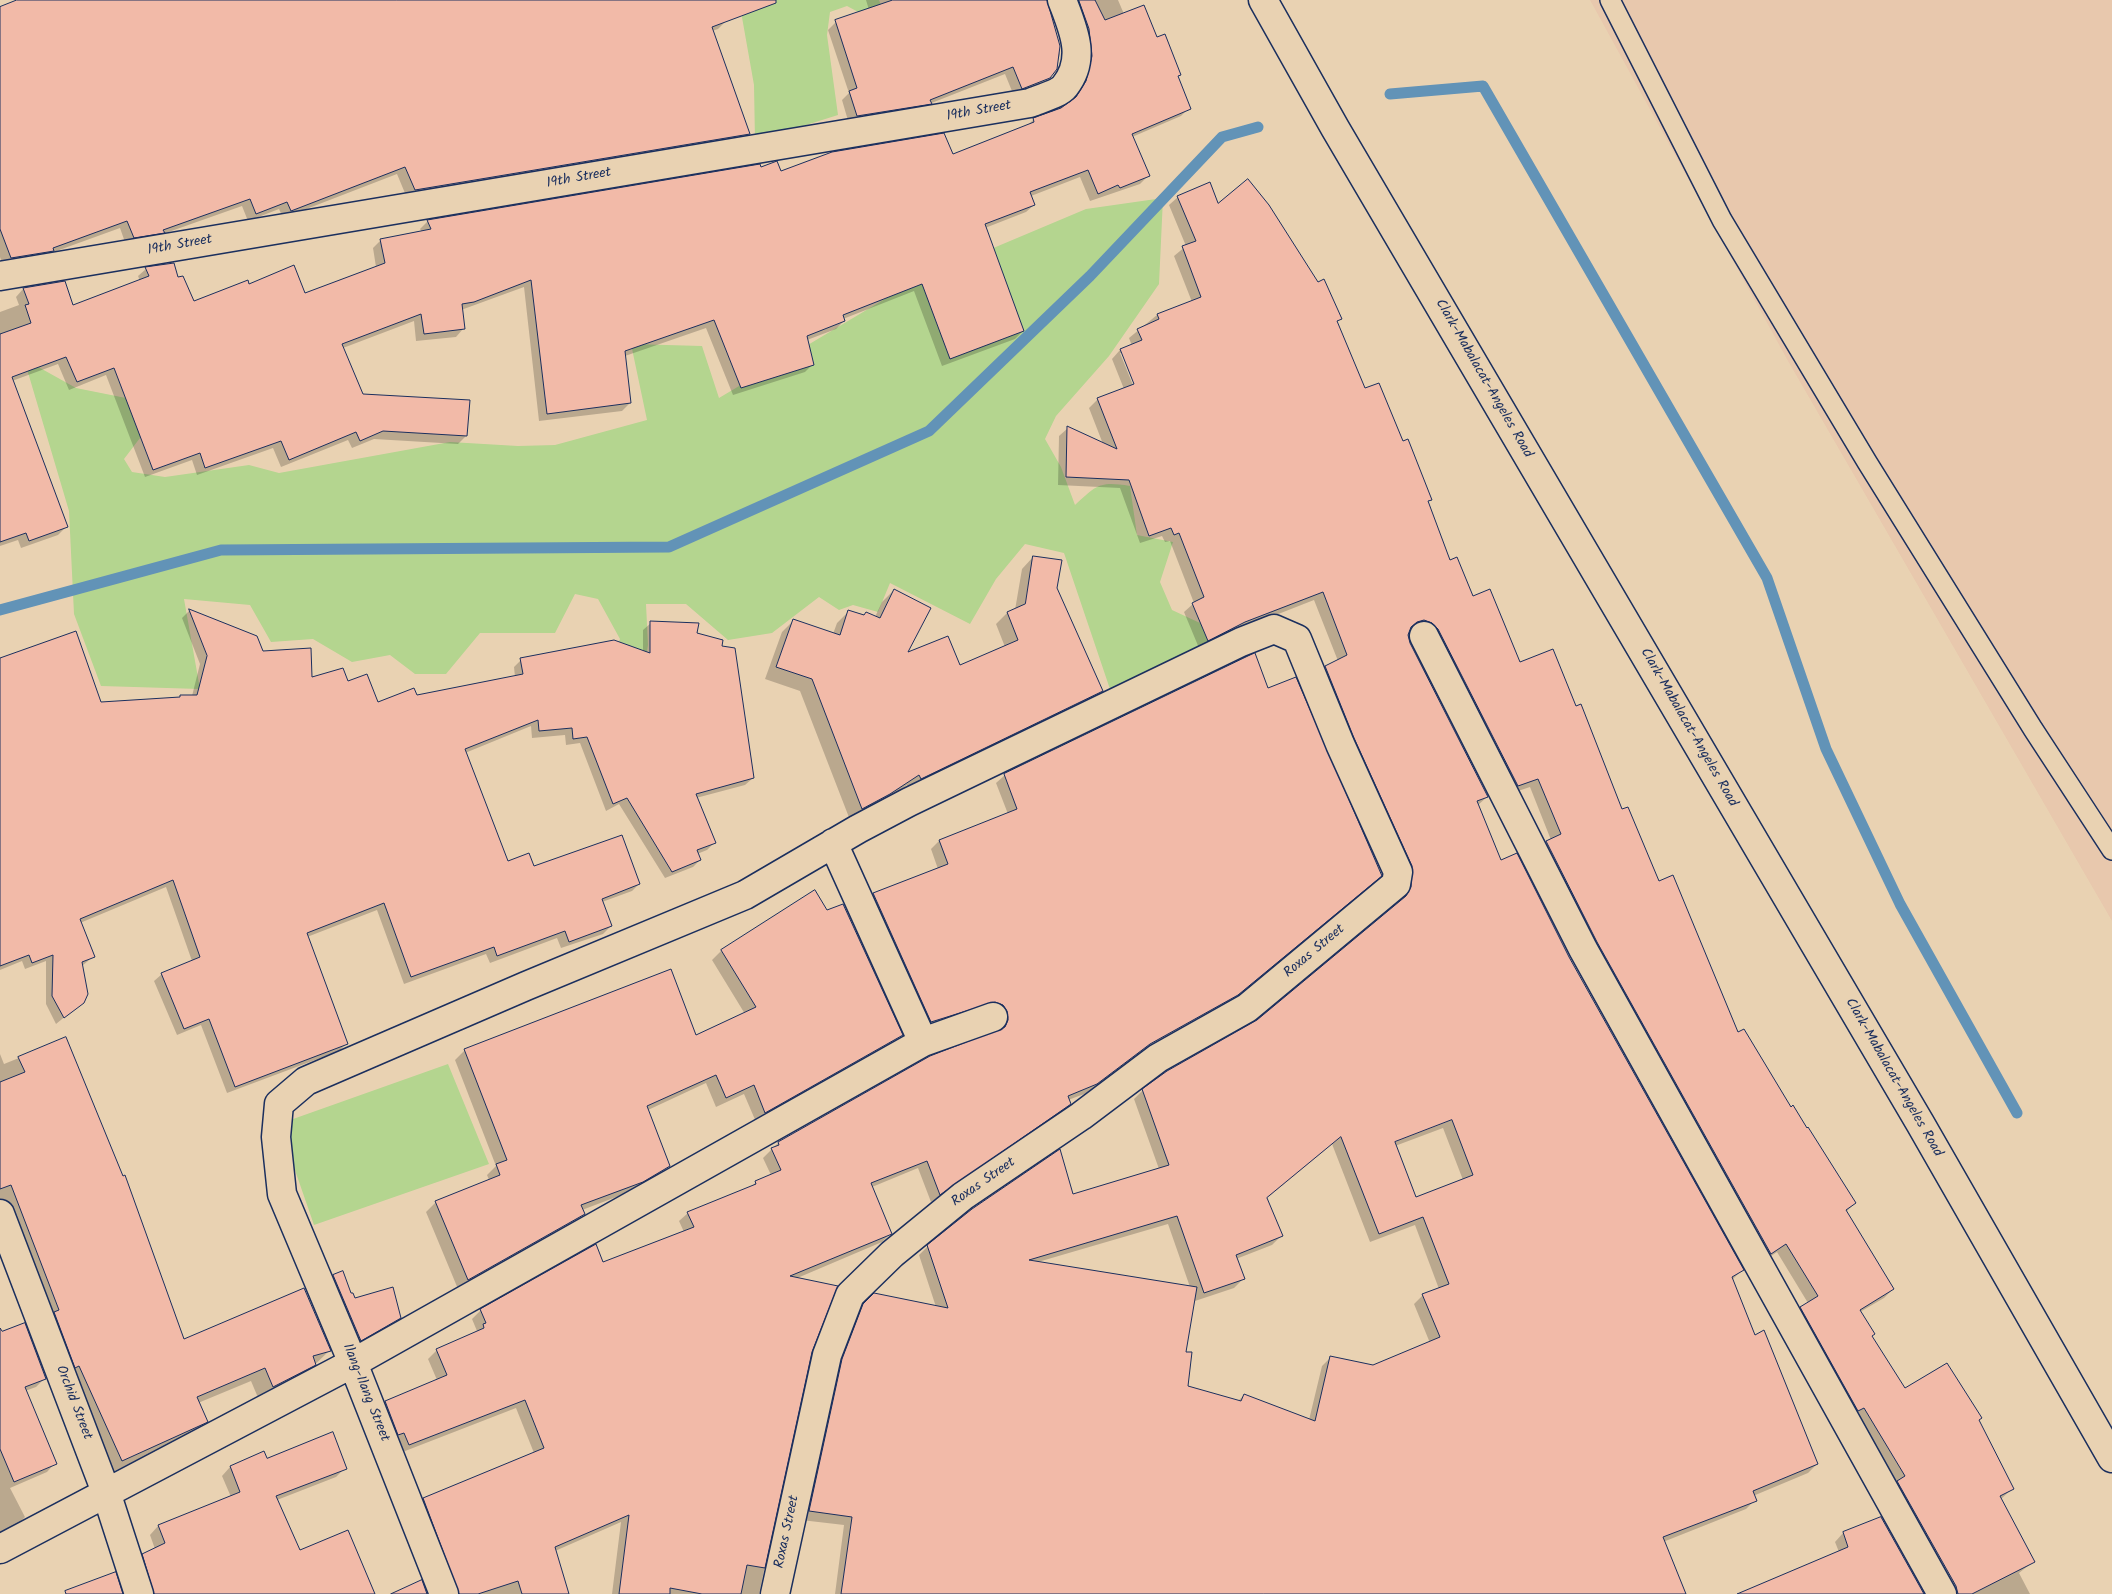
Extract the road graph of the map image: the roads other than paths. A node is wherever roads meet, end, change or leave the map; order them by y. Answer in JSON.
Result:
{"nodes":[{"id":1,"x":1062,"y":0,"type":"edge"},
{"id":2,"x":1262,"y":0,"type":"edge"},
{"id":3,"x":1610,"y":0,"type":"edge"},
{"id":4,"x":0,"y":276,"type":"edge"},
{"id":5,"x":1424,"y":636,"type":"dead end"},
{"id":6,"x":832,"y":843,"type":"junction"},
{"id":7,"x":2112,"y":850,"type":"edge"},
{"id":8,"x":993,"y":1017,"type":"dead end"},
{"id":9,"x":923,"y":1042,"type":"junction"},
{"id":10,"x":282,"y":1194,"type":"joint"},
{"id":11,"x":0,"y":1214,"type":"edge"},
{"id":12,"x":353,"y":1363,"type":"junction"},
{"id":13,"x":2112,"y":1458,"type":"edge"},
{"id":14,"x":106,"y":1492,"type":"junction"},
{"id":15,"x":0,"y":1550,"type":"edge"},
{"id":16,"x":139,"y":1594,"type":"edge"},
{"id":17,"x":444,"y":1594,"type":"edge"},
{"id":18,"x":775,"y":1594,"type":"edge"},
{"id":19,"x":1942,"y":1594,"type":"edge"}],
"edges":[{"from":1,"to":4,"type":"street","name":"19th Street"},
{"from":2,"to":13,"type":"street","name":"Clark-Mabalacat-Angeles Road"},
{"from":3,"to":7,"type":"lane"},
{"from":5,"to":19,"type":"street"},
{"from":6,"to":9,"type":"street"},
{"from":6,"to":10,"type":"street","name":"Roxas Street"},
{"from":6,"to":18,"type":"street","name":"Roxas Street"},
{"from":8,"to":9,"type":"street"},
{"from":9,"to":12,"type":"street"},
{"from":10,"to":12,"type":"street","name":"Ilang-Ilang Street"},
{"from":11,"to":14,"type":"street","name":"Orchid Street"},
{"from":12,"to":14,"type":"street"},
{"from":12,"to":17,"type":"street","name":"Ilang-Ilang Street"},
{"from":14,"to":15,"type":"street"},
{"from":14,"to":16,"type":"street","name":"Orchid Street"}]}
